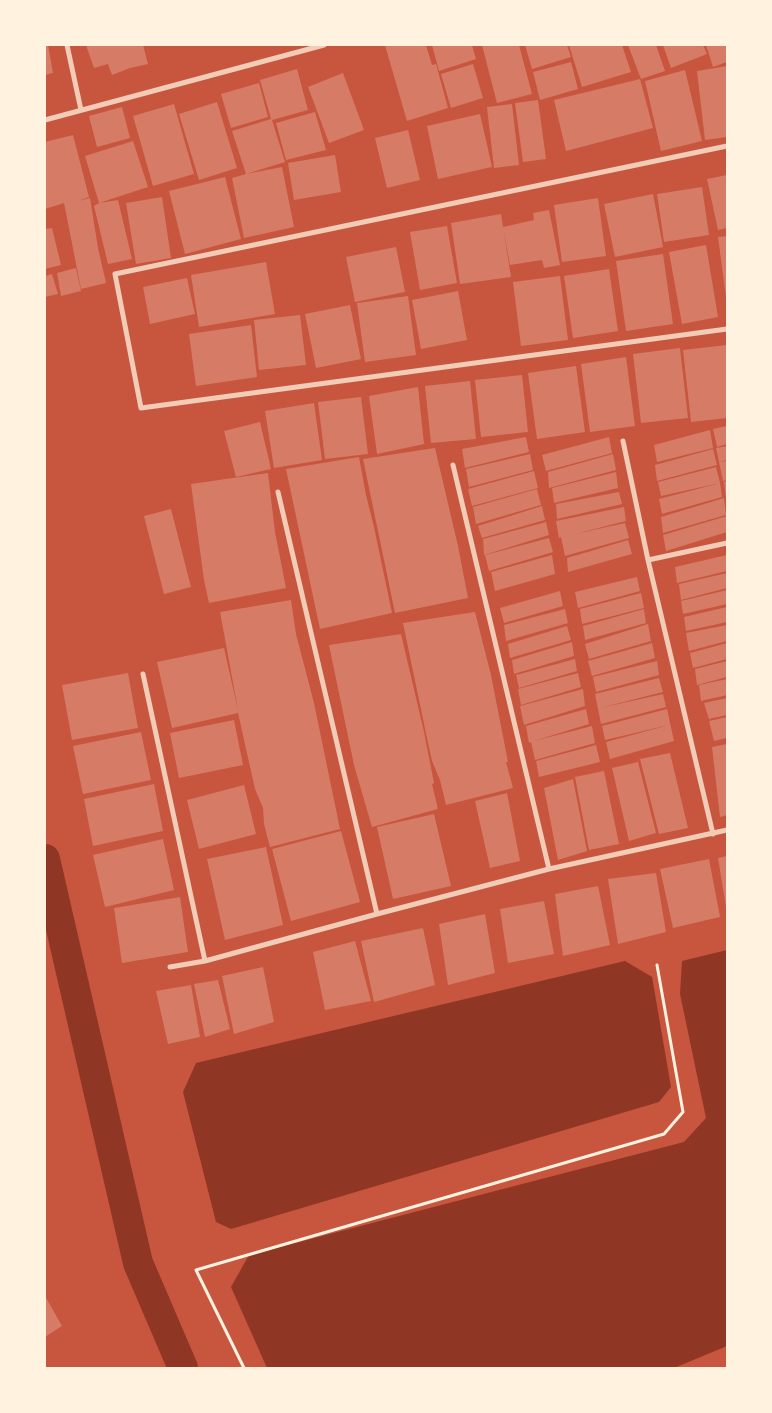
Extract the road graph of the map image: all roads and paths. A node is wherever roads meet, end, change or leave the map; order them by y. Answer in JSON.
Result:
{"nodes":[{"id":1,"x":67,"y":45,"type":"edge"},
{"id":2,"x":324,"y":45,"type":"edge"},
{"id":3,"x":81,"y":110,"type":"junction"},
{"id":4,"x":45,"y":120,"type":"edge"},
{"id":5,"x":727,"y":146,"type":"edge"},
{"id":6,"x":727,"y":329,"type":"edge"},
{"id":7,"x":623,"y":441,"type":"dead end"},
{"id":8,"x":453,"y":465,"type":"dead end"},
{"id":9,"x":278,"y":492,"type":"dead end"},
{"id":10,"x":727,"y":543,"type":"edge"},
{"id":11,"x":648,"y":560,"type":"junction"},
{"id":12,"x":143,"y":674,"type":"dead end"},
{"id":13,"x":727,"y":830,"type":"edge"},
{"id":14,"x":713,"y":834,"type":"junction"},
{"id":15,"x":550,"y":869,"type":"junction"},
{"id":16,"x":377,"y":914,"type":"junction"},
{"id":17,"x":205,"y":961,"type":"junction"},
{"id":18,"x":657,"y":965,"type":"dead end"},
{"id":19,"x":170,"y":967,"type":"dead end"},
{"id":20,"x":244,"y":1368,"type":"edge"}],
"edges":[{"from":1,"to":3,"type":"street"},
{"from":2,"to":3,"type":"street"},
{"from":3,"to":4,"type":"street"},
{"from":5,"to":6,"type":"street"},
{"from":7,"to":11,"type":"street"},
{"from":8,"to":15,"type":"street"},
{"from":9,"to":16,"type":"street"},
{"from":10,"to":11,"type":"street"},
{"from":11,"to":14,"type":"street"},
{"from":12,"to":17,"type":"street"},
{"from":13,"to":14,"type":"street"},
{"from":14,"to":15,"type":"street"},
{"from":15,"to":16,"type":"street"},
{"from":16,"to":17,"type":"street"},
{"from":17,"to":19,"type":"street"},
{"from":18,"to":20,"type":"path"}]}
